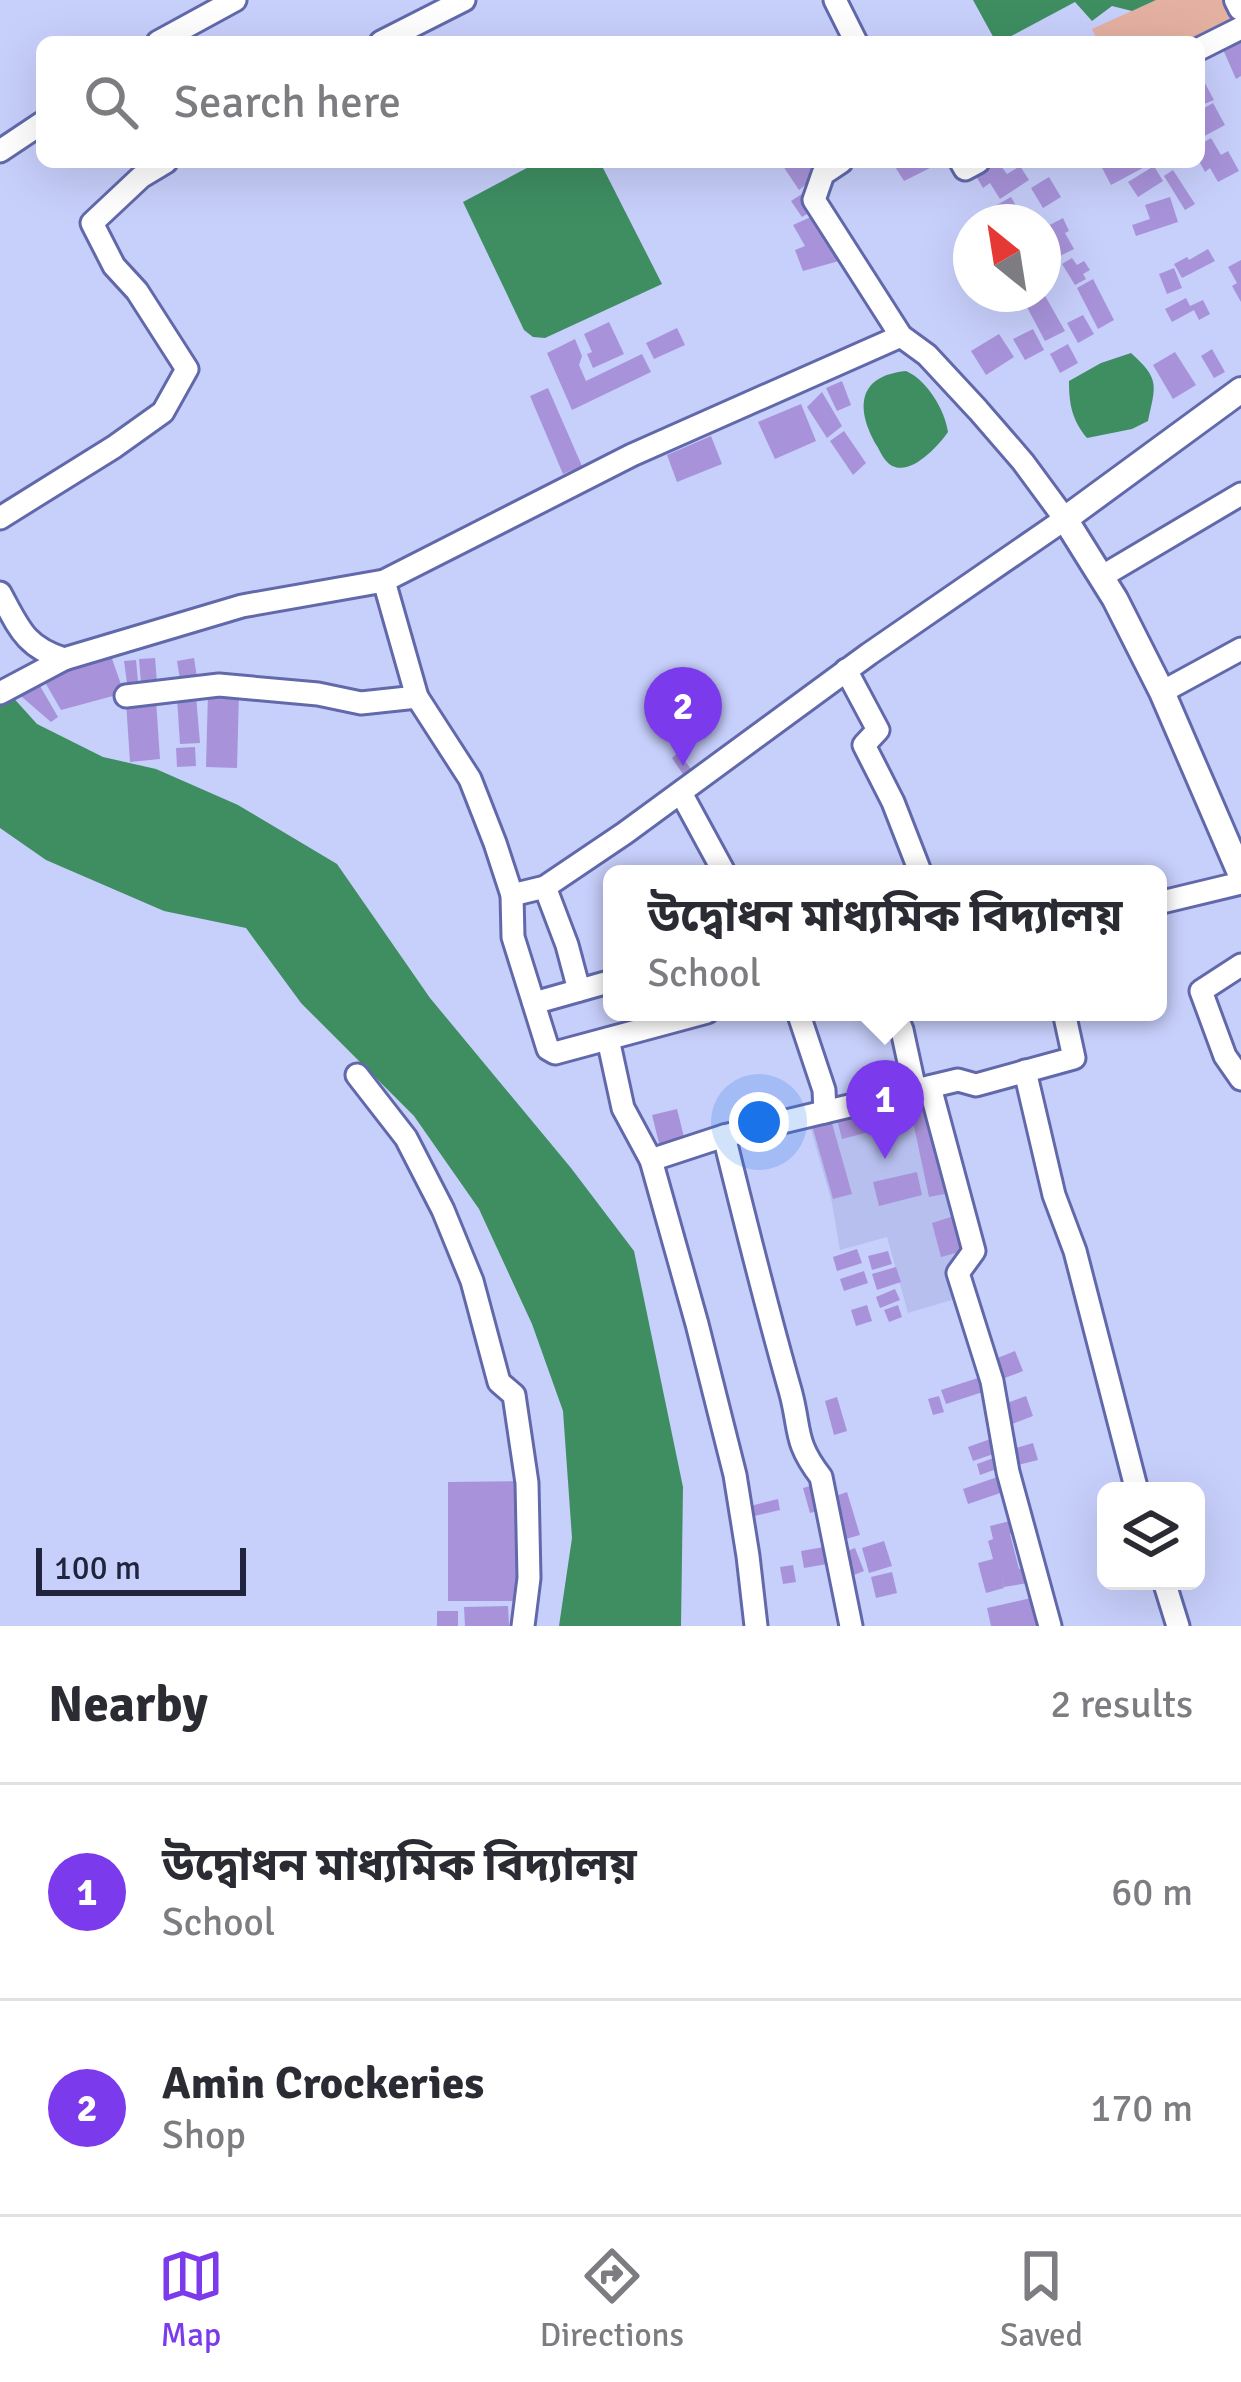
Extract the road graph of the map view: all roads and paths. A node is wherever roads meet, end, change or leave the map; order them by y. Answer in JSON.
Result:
{"nodes":[{"id":1,"x":235,"y":0,"type":"edge"},
{"id":2,"x":464,"y":0,"type":"edge"},
{"id":3,"x":836,"y":0,"type":"edge"},
{"id":4,"x":1241,"y":28,"type":"edge"},
{"id":5,"x":169,"y":36,"type":"edge"},
{"id":6,"x":394,"y":36,"type":"edge"},
{"id":7,"x":853,"y":36,"type":"edge"},
{"id":8,"x":1205,"y":46,"type":"edge"},
{"id":9,"x":36,"y":127,"type":"edge"},
{"id":10,"x":0,"y":151,"type":"edge"},
{"id":11,"x":156,"y":168,"type":"edge"},
{"id":12,"x":832,"y":168,"type":"edge"},
{"id":13,"x":901,"y":336,"type":"junction"},
{"id":14,"x":1241,"y":390,"type":"edge"},
{"id":15,"x":1241,"y":494,"type":"edge"},
{"id":16,"x":0,"y":518,"type":"edge"},
{"id":17,"x":1065,"y":519,"type":"junction"},
{"id":18,"x":1101,"y":577,"type":"junction"},
{"id":19,"x":384,"y":581,"type":"junction"},
{"id":20,"x":0,"y":593,"type":"edge"},
{"id":21,"x":1241,"y":649,"type":"edge"},
{"id":22,"x":64,"y":659,"type":"junction"},
{"id":23,"x":846,"y":670,"type":"junction"},
{"id":24,"x":1162,"y":692,"type":"junction"},
{"id":25,"x":0,"y":693,"type":"edge"},
{"id":26,"x":126,"y":696,"type":"dead end"},
{"id":27,"x":417,"y":697,"type":"junction"},
{"id":28,"x":681,"y":793,"type":"junction"},
{"id":29,"x":720,"y":865,"type":"edge"},
{"id":30,"x":918,"y":865,"type":"edge"},
{"id":31,"x":1241,"y":879,"type":"edge"},
{"id":32,"x":545,"y":887,"type":"junction"},
{"id":33,"x":512,"y":895,"type":"junction"},
{"id":34,"x":1167,"y":900,"type":"edge"},
{"id":35,"x":1241,"y":965,"type":"edge"},
{"id":36,"x":603,"y":983,"type":"edge"},
{"id":37,"x":579,"y":990,"type":"junction"},
{"id":38,"x":534,"y":1003,"type":"junction"},
{"id":39,"x":673,"y":1021,"type":"edge"},
{"id":40,"x":800,"y":1021,"type":"edge"},
{"id":41,"x":898,"y":1021,"type":"edge"},
{"id":42,"x":1066,"y":1021,"type":"edge"},
{"id":43,"x":608,"y":1039,"type":"junction"},
{"id":44,"x":1025,"y":1071,"type":"junction"},
{"id":45,"x":357,"y":1075,"type":"dead end"},
{"id":46,"x":1241,"y":1079,"type":"edge"},
{"id":47,"x":923,"y":1089,"type":"junction"},
{"id":48,"x":825,"y":1112,"type":"junction"},
{"id":49,"x":724,"y":1136,"type":"junction"},
{"id":50,"x":651,"y":1160,"type":"junction"},
{"id":51,"x":1135,"y":1482,"type":"edge"},
{"id":52,"x":1167,"y":1590,"type":"edge"},
{"id":53,"x":523,"y":1626,"type":"edge"},
{"id":54,"x":756,"y":1626,"type":"edge"},
{"id":55,"x":851,"y":1626,"type":"edge"},
{"id":56,"x":1050,"y":1626,"type":"edge"},
{"id":57,"x":1178,"y":1626,"type":"edge"}],
"edges":[{"from":1,"to":5,"type":"street"},
{"from":2,"to":6,"type":"street"},
{"from":3,"to":7,"type":"street"},
{"from":4,"to":8,"type":"street"},
{"from":9,"to":10,"type":"street"},
{"from":11,"to":16,"type":"street"},
{"from":12,"to":13,"type":"street"},
{"from":13,"to":17,"type":"street"},
{"from":13,"to":19,"type":"street"},
{"from":14,"to":17,"type":"main road"},
{"from":15,"to":18,"type":"street"},
{"from":17,"to":18,"type":"main road"},
{"from":17,"to":23,"type":"street"},
{"from":18,"to":24,"type":"main road"},
{"from":19,"to":22,"type":"street"},
{"from":19,"to":27,"type":"street"},
{"from":20,"to":22,"type":"street"},
{"from":21,"to":24,"type":"street"},
{"from":22,"to":25,"type":"street"},
{"from":23,"to":28,"type":"street"},
{"from":23,"to":30,"type":"street"},
{"from":24,"to":31,"type":"main road"},
{"from":26,"to":27,"type":"street"},
{"from":27,"to":33,"type":"street"},
{"from":28,"to":29,"type":"street"},
{"from":28,"to":32,"type":"street"},
{"from":31,"to":34,"type":"street"},
{"from":32,"to":33,"type":"street"},
{"from":32,"to":37,"type":"street"},
{"from":33,"to":38,"type":"street"},
{"from":35,"to":46,"type":"street"},
{"from":36,"to":37,"type":"street"},
{"from":37,"to":38,"type":"street"},
{"from":38,"to":43,"type":"street"},
{"from":39,"to":43,"type":"street"},
{"from":40,"to":48,"type":"street"},
{"from":41,"to":47,"type":"street"},
{"from":42,"to":44,"type":"street"},
{"from":43,"to":50,"type":"street"},
{"from":44,"to":47,"type":"street"},
{"from":44,"to":51,"type":"street"},
{"from":45,"to":53,"type":"street"},
{"from":47,"to":48,"type":"street"},
{"from":47,"to":56,"type":"street"},
{"from":48,"to":49,"type":"street"},
{"from":49,"to":50,"type":"street"},
{"from":49,"to":55,"type":"street"},
{"from":50,"to":54,"type":"street"},
{"from":52,"to":57,"type":"street"}]}
